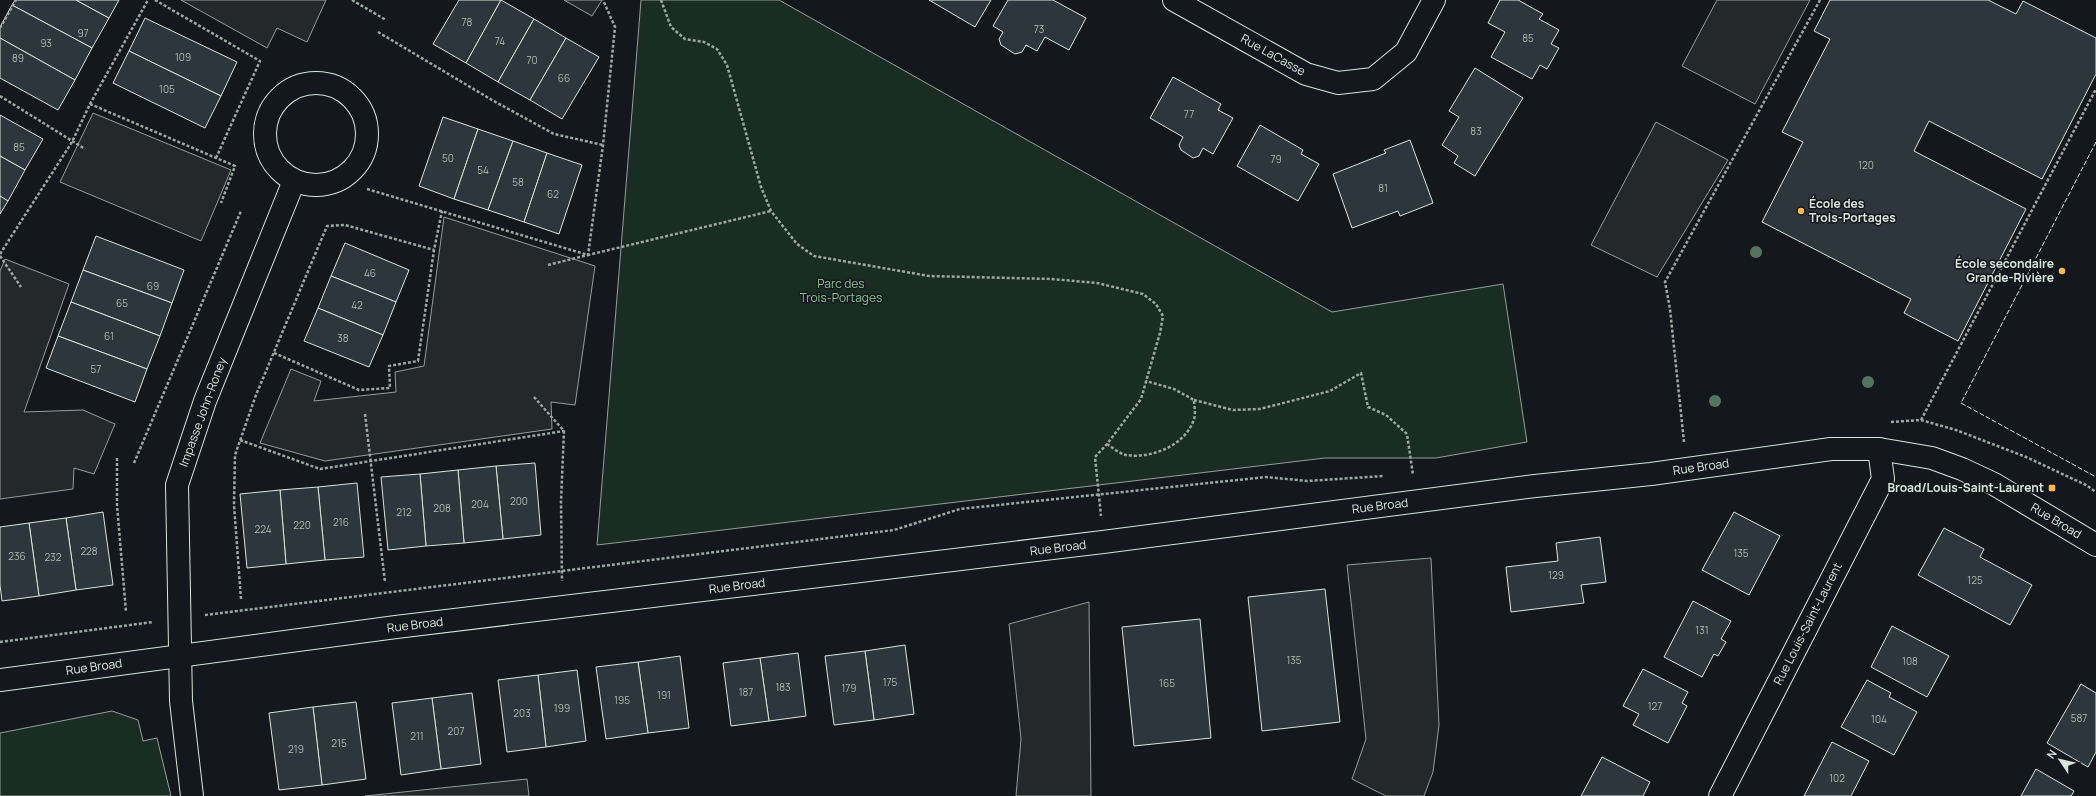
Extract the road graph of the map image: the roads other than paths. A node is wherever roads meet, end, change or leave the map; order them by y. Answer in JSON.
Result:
{"nodes":[{"id":1,"x":1174,"y":0,"type":"edge"},
{"id":2,"x":1434,"y":0,"type":"edge"},
{"id":3,"x":294,"y":181,"type":"junction"},
{"id":4,"x":1879,"y":449,"type":"junction"},
{"id":5,"x":2096,"y":544,"type":"edge"},
{"id":6,"x":180,"y":656,"type":"junction"},
{"id":7,"x":0,"y":680,"type":"edge"},
{"id":8,"x":192,"y":796,"type":"edge"},
{"id":9,"x":1720,"y":796,"type":"edge"}],
"edges":[{"from":1,"to":2,"type":"street","name":"Rue LaCasse"},
{"from":3,"to":3,"type":"street"},
{"from":3,"to":6,"type":"street","name":"Impasse John-Roney"},
{"from":4,"to":5,"type":"street","name":"Rue Broad"},
{"from":4,"to":6,"type":"street","name":"Rue Broad"},
{"from":4,"to":9,"type":"street","name":"Rue Louis-Saint-Laurent"},
{"from":6,"to":7,"type":"street","name":"Rue Broad"},
{"from":6,"to":8,"type":"street","name":"Impasse John-Roney"}]}
